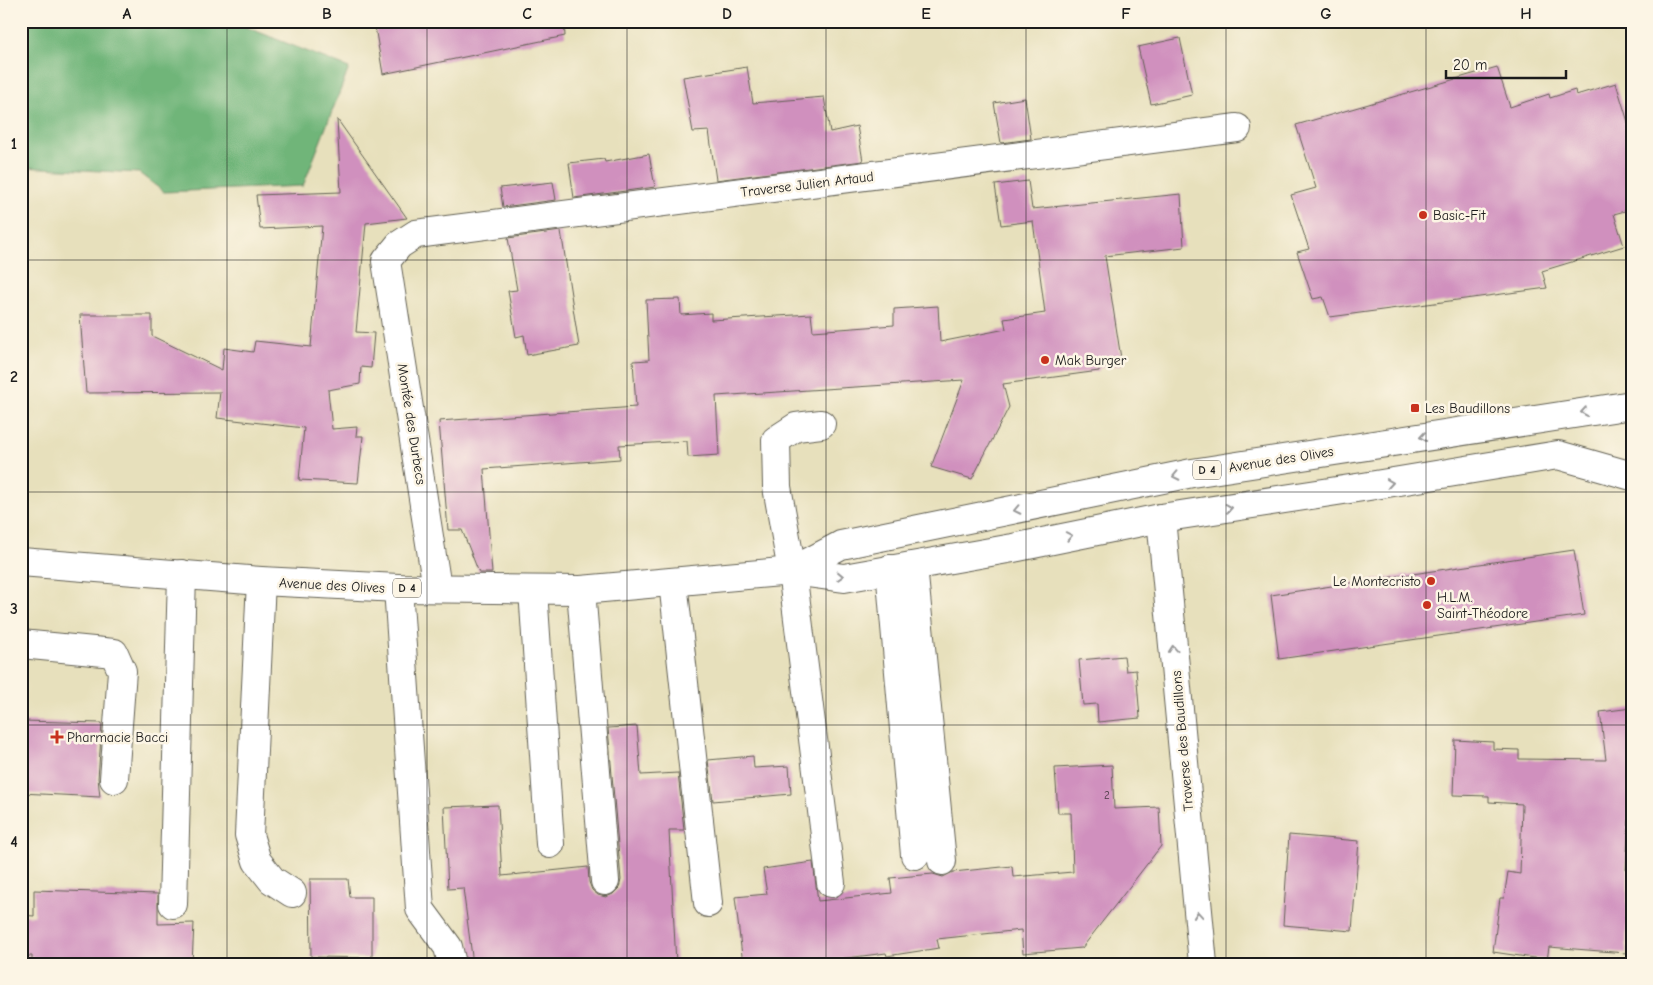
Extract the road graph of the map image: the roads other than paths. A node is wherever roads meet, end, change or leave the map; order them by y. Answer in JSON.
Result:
{"nodes":[{"id":1,"x":1238,"y":128,"type":"dead end"},
{"id":2,"x":386,"y":261,"type":"joint"},
{"id":3,"x":1632,"y":405,"type":"edge"},
{"id":4,"x":821,"y":424,"type":"dead end"},
{"id":5,"x":1632,"y":476,"type":"edge"},
{"id":6,"x":1161,"y":518,"type":"junction"},
{"id":7,"x":21,"y":562,"type":"edge"},
{"id":8,"x":901,"y":568,"type":"junction"},
{"id":9,"x":792,"y":571,"type":"junction"},
{"id":10,"x":182,"y":574,"type":"junction"},
{"id":11,"x":261,"y":581,"type":"junction"},
{"id":12,"x":673,"y":582,"type":"junction"},
{"id":13,"x":398,"y":588,"type":"junction"},
{"id":14,"x":437,"y":588,"type":"junction"},
{"id":15,"x":533,"y":590,"type":"junction"},
{"id":16,"x":581,"y":590,"type":"junction"},
{"id":17,"x":21,"y":644,"type":"edge"},
{"id":18,"x":114,"y":779,"type":"dead end"},
{"id":19,"x":550,"y":844,"type":"dead end"},
{"id":20,"x":915,"y":855,"type":"dead end"},
{"id":21,"x":942,"y":861,"type":"dead end"},
{"id":22,"x":605,"y":881,"type":"dead end"},
{"id":23,"x":832,"y":883,"type":"dead end"},
{"id":24,"x":292,"y":893,"type":"dead end"},
{"id":25,"x":173,"y":904,"type":"dead end"},
{"id":26,"x":708,"y":904,"type":"dead end"},
{"id":27,"x":452,"y":964,"type":"edge"},
{"id":28,"x":1203,"y":964,"type":"edge"}],
"edges":[{"from":1,"to":2,"type":"main road","name":"Traverse Julien Artaud"},
{"from":2,"to":14,"type":"main road","name":"Montée des Durbecs"},
{"from":3,"to":9,"type":"main road","name":"Avenue des Olives","number":"D 4","one_way":true},
{"from":4,"to":9,"type":"main road"},
{"from":6,"to":5,"type":"main road","name":"Avenue des Olives","number":"D 4","one_way":true},
{"from":8,"to":6,"type":"main road","name":"Avenue des Olives","number":"D 4","one_way":true},
{"from":28,"to":6,"type":"main road","name":"Traverse des Baudillons","one_way":true},
{"from":7,"to":10,"type":"main road","name":"Avenue des Olives","number":"D 4"},
{"from":9,"to":8,"type":"main road","name":"Avenue des Olives","number":"D 4","one_way":true},
{"from":8,"to":20,"type":"main road"},
{"from":8,"to":21,"type":"main road"},
{"from":9,"to":12,"type":"main road","name":"Avenue des Olives","number":"D 4"},
{"from":9,"to":23,"type":"main road"},
{"from":10,"to":11,"type":"main road","name":"Avenue des Olives","number":"D 4"},
{"from":10,"to":25,"type":"main road"},
{"from":11,"to":13,"type":"main road","name":"Avenue des Olives","number":"D 4"},
{"from":11,"to":24,"type":"main road"},
{"from":12,"to":16,"type":"main road","name":"Avenue des Olives","number":"D 4"},
{"from":12,"to":26,"type":"main road"},
{"from":13,"to":14,"type":"main road","name":"Avenue des Olives","number":"D 4"},
{"from":13,"to":27,"type":"main road"},
{"from":14,"to":15,"type":"main road","name":"Avenue des Olives","number":"D 4"},
{"from":15,"to":16,"type":"main road","name":"Avenue des Olives","number":"D 4"},
{"from":15,"to":19,"type":"main road"},
{"from":16,"to":22,"type":"main road"},
{"from":17,"to":18,"type":"main road"}]}
